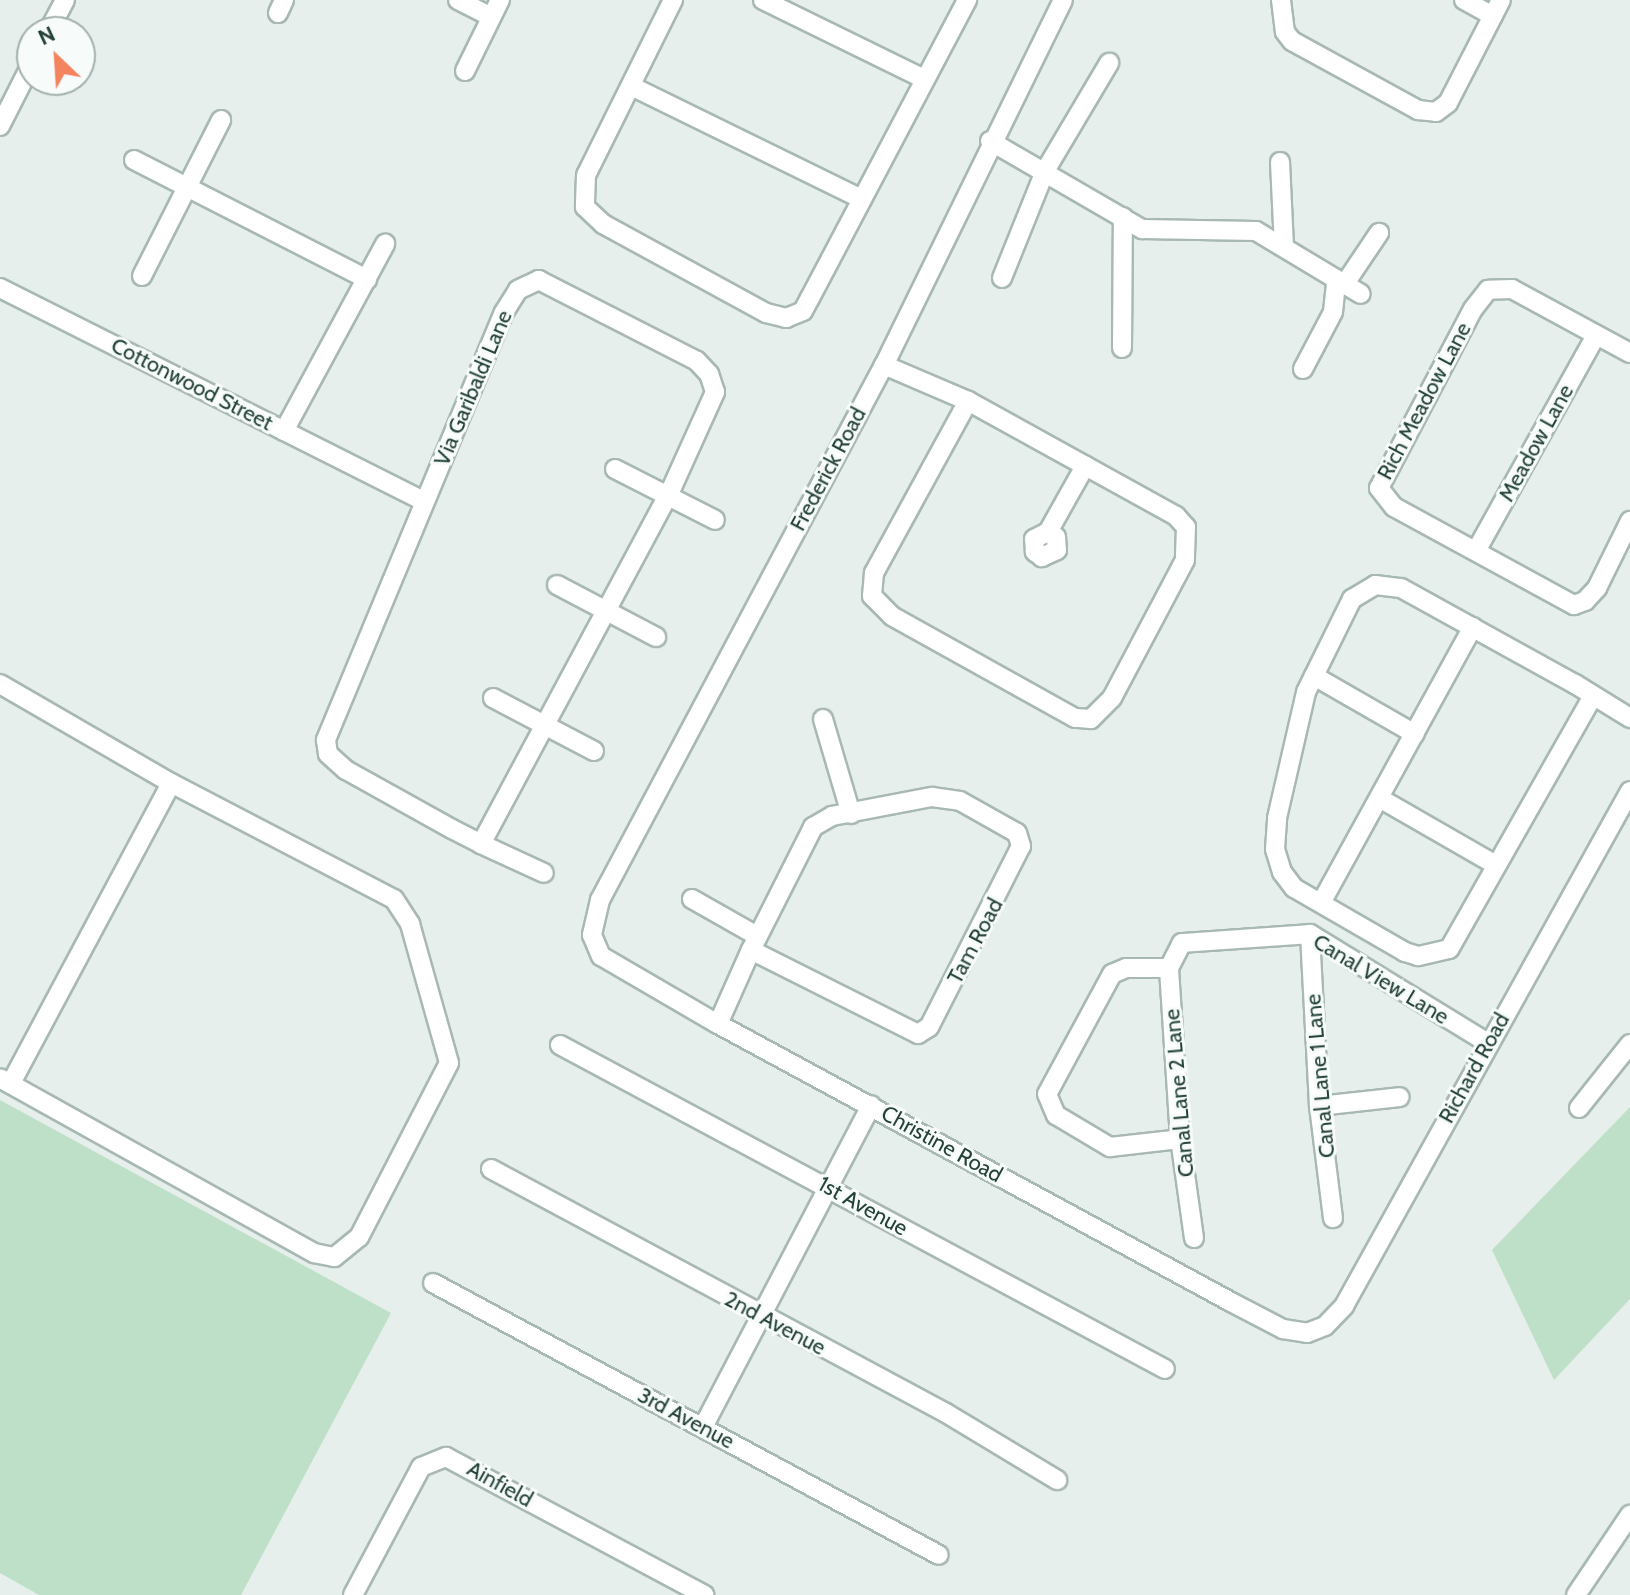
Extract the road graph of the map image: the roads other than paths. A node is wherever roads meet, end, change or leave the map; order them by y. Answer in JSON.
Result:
{"nodes":[{"id":1,"x":458,"y":0,"type":"edge"},
{"id":2,"x":673,"y":0,"type":"edge"},
{"id":3,"x":763,"y":0,"type":"edge"},
{"id":4,"x":967,"y":0,"type":"edge"},
{"id":5,"x":1063,"y":0,"type":"edge"},
{"id":6,"x":1281,"y":0,"type":"edge"},
{"id":7,"x":1464,"y":0,"type":"edge"},
{"id":8,"x":496,"y":8,"type":"edge"},
{"id":9,"x":1497,"y":8,"type":"edge"},
{"id":10,"x":1109,"y":63,"type":"dead end"},
{"id":11,"x":465,"y":71,"type":"dead end"},
{"id":12,"x":924,"y":79,"type":"junction"},
{"id":13,"x":631,"y":86,"type":"junction"},
{"id":14,"x":16,"y":94,"type":"edge"},
{"id":15,"x":221,"y":120,"type":"dead end"},
{"id":16,"x":0,"y":126,"type":"edge"},
{"id":17,"x":990,"y":141,"type":"junction"},
{"id":18,"x":134,"y":160,"type":"dead end"},
{"id":19,"x":1280,"y":162,"type":"dead end"},
{"id":20,"x":1045,"y":171,"type":"junction"},
{"id":21,"x":187,"y":187,"type":"junction"},
{"id":22,"x":862,"y":199,"type":"junction"},
{"id":23,"x":1123,"y":217,"type":"junction"},
{"id":24,"x":1379,"y":233,"type":"dead end"},
{"id":25,"x":385,"y":244,"type":"dead end"},
{"id":26,"x":1284,"y":247,"type":"junction"},
{"id":27,"x":142,"y":276,"type":"dead end"},
{"id":28,"x":1002,"y":278,"type":"dead end"},
{"id":29,"x":367,"y":279,"type":"junction"},
{"id":30,"x":1347,"y":286,"type":"junction"},
{"id":31,"x":0,"y":288,"type":"edge"},
{"id":32,"x":1596,"y":335,"type":"junction"},
{"id":33,"x":1122,"y":348,"type":"dead end"},
{"id":34,"x":1630,"y":353,"type":"edge"},
{"id":35,"x":884,"y":365,"type":"junction"},
{"id":36,"x":1303,"y":369,"type":"dead end"},
{"id":37,"x":968,"y":401,"type":"junction"},
{"id":38,"x":284,"y":431,"type":"junction"},
{"id":39,"x":1085,"y":466,"type":"junction"},
{"id":40,"x":615,"y":469,"type":"dead end"},
{"id":41,"x":669,"y":494,"type":"junction"},
{"id":42,"x":424,"y":501,"type":"junction"},
{"id":43,"x":715,"y":520,"type":"dead end"},
{"id":44,"x":1630,"y":521,"type":"edge"},
{"id":45,"x":1048,"y":532,"type":"dead end"},
{"id":46,"x":1624,"y":547,"type":"edge"},
{"id":47,"x":1476,"y":551,"type":"junction"},
{"id":48,"x":557,"y":585,"type":"dead end"},
{"id":49,"x":607,"y":609,"type":"junction"},
{"id":50,"x":1473,"y":627,"type":"junction"},
{"id":51,"x":656,"y":637,"type":"dead end"},
{"id":52,"x":1314,"y":676,"type":"junction"},
{"id":53,"x":0,"y":684,"type":"edge"},
{"id":54,"x":1593,"y":696,"type":"junction"},
{"id":55,"x":493,"y":698,"type":"dead end"},
{"id":56,"x":1630,"y":718,"type":"edge"},
{"id":57,"x":823,"y":719,"type":"dead end"},
{"id":58,"x":546,"y":727,"type":"junction"},
{"id":59,"x":1415,"y":734,"type":"junction"},
{"id":60,"x":594,"y":751,"type":"dead end"},
{"id":61,"x":171,"y":783,"type":"junction"},
{"id":62,"x":1630,"y":791,"type":"edge"},
{"id":63,"x":1381,"y":799,"type":"junction"},
{"id":64,"x":851,"y":814,"type":"junction"},
{"id":65,"x":481,"y":844,"type":"junction"},
{"id":66,"x":1496,"y":865,"type":"junction"},
{"id":67,"x":544,"y":873,"type":"dead end"},
{"id":68,"x":692,"y":899,"type":"dead end"},
{"id":69,"x":1321,"y":903,"type":"junction"},
{"id":70,"x":1310,"y":934,"type":"junction"},
{"id":71,"x":592,"y":935,"type":"joint"},
{"id":72,"x":754,"y":943,"type":"junction"},
{"id":73,"x":1176,"y":948,"type":"joint"},
{"id":74,"x":1169,"y":968,"type":"junction"},
{"id":75,"x":718,"y":1024,"type":"junction"},
{"id":76,"x":1488,"y":1043,"type":"junction"},
{"id":77,"x":1630,"y":1044,"type":"edge"},
{"id":78,"x":560,"y":1045,"type":"dead end"},
{"id":79,"x":6,"y":1080,"type":"edge"},
{"id":80,"x":1400,"y":1097,"type":"dead end"},
{"id":81,"x":871,"y":1105,"type":"junction"},
{"id":82,"x":1319,"y":1106,"type":"junction"},
{"id":83,"x":1579,"y":1108,"type":"dead end"},
{"id":84,"x":1180,"y":1139,"type":"junction"},
{"id":85,"x":491,"y":1169,"type":"dead end"},
{"id":86,"x":831,"y":1187,"type":"junction"},
{"id":87,"x":1333,"y":1218,"type":"dead end"},
{"id":88,"x":1194,"y":1238,"type":"dead end"},
{"id":89,"x":433,"y":1283,"type":"dead end"},
{"id":90,"x":760,"y":1316,"type":"junction"},
{"id":91,"x":1307,"y":1333,"type":"joint"},
{"id":92,"x":1165,"y":1369,"type":"dead end"},
{"id":93,"x":703,"y":1427,"type":"junction"},
{"id":94,"x":1057,"y":1480,"type":"dead end"},
{"id":95,"x":1630,"y":1515,"type":"edge"},
{"id":96,"x":939,"y":1555,"type":"dead end"},
{"id":97,"x":353,"y":1595,"type":"edge"},
{"id":98,"x":704,"y":1595,"type":"edge"},
{"id":99,"x":1576,"y":1595,"type":"edge"}],
"edges":[{"from":1,"to":8,"type":"street"},
{"from":2,"to":13,"type":"street"},
{"from":3,"to":12,"type":"street"},
{"from":4,"to":12,"type":"street"},
{"from":5,"to":17,"type":"street","name":"Frederick Road"},
{"from":6,"to":9,"type":"street"},
{"from":7,"to":9,"type":"street"},
{"from":8,"to":11,"type":"street"},
{"from":10,"to":20,"type":"street"},
{"from":12,"to":22,"type":"street"},
{"from":13,"to":22,"type":"street"},
{"from":13,"to":22,"type":"street"},
{"from":14,"to":16,"type":"street"},
{"from":15,"to":21,"type":"street"},
{"from":17,"to":20,"type":"street"},
{"from":17,"to":35,"type":"street","name":"Frederick Road"},
{"from":18,"to":21,"type":"street"},
{"from":19,"to":26,"type":"street"},
{"from":20,"to":23,"type":"street"},
{"from":20,"to":28,"type":"street"},
{"from":21,"to":27,"type":"street"},
{"from":21,"to":29,"type":"street"},
{"from":23,"to":26,"type":"street"},
{"from":23,"to":33,"type":"street"},
{"from":24,"to":30,"type":"street"},
{"from":25,"to":29,"type":"street"},
{"from":26,"to":30,"type":"street"},
{"from":29,"to":38,"type":"street"},
{"from":30,"to":36,"type":"street"},
{"from":31,"to":38,"type":"street","name":"Cottonwood Street"},
{"from":32,"to":34,"type":"street","name":"Rich Meadow Lane"},
{"from":32,"to":47,"type":"street","name":"Meadow Lane"},
{"from":32,"to":47,"type":"street","name":"Rich Meadow Lane"},
{"from":35,"to":37,"type":"street"},
{"from":35,"to":71,"type":"street","name":"Frederick Road"},
{"from":37,"to":39,"type":"street"},
{"from":37,"to":39,"type":"street"},
{"from":38,"to":42,"type":"street","name":"Cottonwood Street"},
{"from":39,"to":45,"type":"street"},
{"from":40,"to":41,"type":"street"},
{"from":41,"to":42,"type":"street","name":"Via Garibaldi Lane"},
{"from":41,"to":43,"type":"street"},
{"from":41,"to":49,"type":"street","name":"Via Garibaldi Lane"},
{"from":42,"to":65,"type":"street","name":"Via Garibaldi Lane"},
{"from":44,"to":46,"type":"street","name":"Rich Meadow Lane"},
{"from":46,"to":47,"type":"street","name":"Rich Meadow Lane"},
{"from":48,"to":49,"type":"street"},
{"from":49,"to":51,"type":"street"},
{"from":49,"to":58,"type":"street","name":"Via Garibaldi Lane"},
{"from":50,"to":52,"type":"street"},
{"from":50,"to":54,"type":"street"},
{"from":50,"to":59,"type":"street"},
{"from":52,"to":59,"type":"street"},
{"from":52,"to":69,"type":"street"},
{"from":53,"to":61,"type":"street"},
{"from":54,"to":56,"type":"street"},
{"from":54,"to":66,"type":"street"},
{"from":55,"to":58,"type":"street"},
{"from":57,"to":64,"type":"street"},
{"from":58,"to":60,"type":"street"},
{"from":58,"to":65,"type":"street","name":"Via Garibaldi Lane"},
{"from":59,"to":63,"type":"street"},
{"from":61,"to":79,"type":"street"},
{"from":61,"to":79,"type":"street"},
{"from":62,"to":76,"type":"street","name":"Richard Road"},
{"from":63,"to":66,"type":"street"},
{"from":63,"to":69,"type":"street"},
{"from":64,"to":72,"type":"street","name":"Tam Road"},
{"from":64,"to":72,"type":"street","name":"Tam Road"},
{"from":65,"to":67,"type":"street","name":"Via Garibaldi Lane"},
{"from":66,"to":69,"type":"street"},
{"from":68,"to":72,"type":"street","name":"Tam Road"},
{"from":70,"to":73,"type":"street","name":"Canal View Lane"},
{"from":70,"to":76,"type":"street","name":"Canal View Lane"},
{"from":70,"to":82,"type":"street","name":"Canal Lane 1 Lane"},
{"from":71,"to":75,"type":"street","name":"Christine Road"},
{"from":72,"to":75,"type":"street","name":"Tam Road"},
{"from":73,"to":74,"type":"street","name":"Canal Lane 2 Lane"},
{"from":74,"to":84,"type":"street","name":"Canal Lane 2 Lane"},
{"from":74,"to":84,"type":"street"},
{"from":75,"to":81,"type":"street","name":"Christine Road"},
{"from":76,"to":91,"type":"street","name":"Richard Road"},
{"from":77,"to":83,"type":"street"},
{"from":78,"to":86,"type":"street","name":"1st Avenue"},
{"from":80,"to":82,"type":"street"},
{"from":81,"to":86,"type":"street"},
{"from":81,"to":91,"type":"street","name":"Christine Road"},
{"from":82,"to":87,"type":"street","name":"Canal Lane 1 Lane"},
{"from":84,"to":88,"type":"street","name":"Canal Lane 2 Lane"},
{"from":85,"to":90,"type":"street","name":"2nd Avenue"},
{"from":86,"to":90,"type":"street"},
{"from":86,"to":92,"type":"street","name":"1st Avenue"},
{"from":89,"to":93,"type":"street","name":"3rd Avenue"},
{"from":90,"to":93,"type":"street"},
{"from":90,"to":94,"type":"street","name":"2nd Avenue"},
{"from":93,"to":96,"type":"street","name":"3rd Avenue"},
{"from":95,"to":99,"type":"street"},
{"from":97,"to":98,"type":"street","name":"Ainfield"}]}
